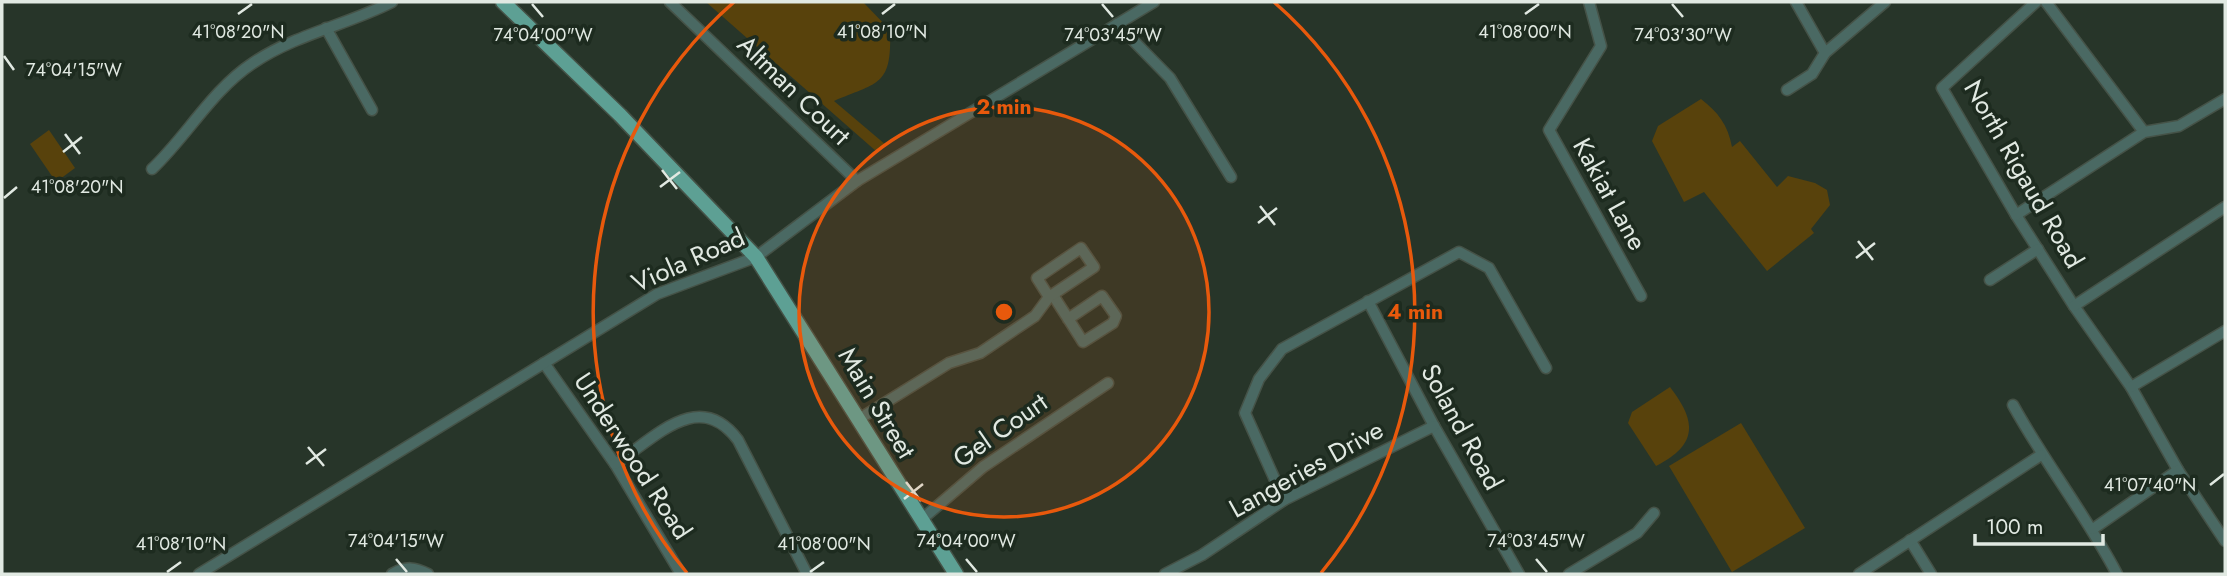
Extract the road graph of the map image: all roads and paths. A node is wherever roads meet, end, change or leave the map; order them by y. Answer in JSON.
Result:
{"nodes":[{"id":1,"x":392,"y":2,"type":"edge"},
{"id":2,"x":503,"y":2,"type":"edge"},
{"id":3,"x":670,"y":2,"type":"edge"},
{"id":4,"x":1154,"y":2,"type":"edge"},
{"id":5,"x":1589,"y":2,"type":"edge"},
{"id":6,"x":1796,"y":2,"type":"edge"},
{"id":7,"x":1885,"y":2,"type":"edge"},
{"id":8,"x":2036,"y":2,"type":"edge"},
{"id":9,"x":2046,"y":2,"type":"edge"},
{"id":10,"x":1117,"y":24,"type":"junction"},
{"id":11,"x":326,"y":28,"type":"junction"},
{"id":12,"x":1825,"y":53,"type":"junction"},
{"id":13,"x":1787,"y":90,"type":"dead end"},
{"id":14,"x":2225,"y":99,"type":"edge"},
{"id":15,"x":372,"y":110,"type":"dead end"},
{"id":16,"x":2144,"y":132,"type":"junction"},
{"id":17,"x":152,"y":169,"type":"dead end"},
{"id":18,"x":1231,"y":177,"type":"dead end"},
{"id":19,"x":857,"y":181,"type":"junction"},
{"id":20,"x":2225,"y":207,"type":"edge"},
{"id":21,"x":2016,"y":215,"type":"junction"},
{"id":22,"x":2038,"y":249,"type":"junction"},
{"id":23,"x":755,"y":257,"type":"junction"},
{"id":24,"x":1990,"y":280,"type":"dead end"},
{"id":25,"x":1051,"y":296,"type":"junction"},
{"id":26,"x":1641,"y":296,"type":"dead end"},
{"id":27,"x":1368,"y":301,"type":"junction"},
{"id":28,"x":2074,"y":306,"type":"junction"},
{"id":29,"x":1068,"y":319,"type":"junction"},
{"id":30,"x":2225,"y":331,"type":"edge"},
{"id":31,"x":544,"y":363,"type":"junction"},
{"id":32,"x":1546,"y":368,"type":"dead end"},
{"id":33,"x":1108,"y":383,"type":"dead end"},
{"id":34,"x":2131,"y":387,"type":"junction"},
{"id":35,"x":2013,"y":405,"type":"dead end"},
{"id":36,"x":859,"y":419,"type":"junction"},
{"id":37,"x":1434,"y":426,"type":"junction"},
{"id":38,"x":2041,"y":455,"type":"junction"},
{"id":39,"x":615,"y":464,"type":"junction"},
{"id":40,"x":2178,"y":470,"type":"junction"},
{"id":41,"x":1284,"y":500,"type":"junction"},
{"id":42,"x":1654,"y":513,"type":"dead end"},
{"id":43,"x":921,"y":520,"type":"junction"},
{"id":44,"x":2093,"y":528,"type":"junction"},
{"id":45,"x":1910,"y":540,"type":"junction"},
{"id":46,"x":2225,"y":541,"type":"edge"},
{"id":47,"x":199,"y":574,"type":"edge"},
{"id":48,"x":393,"y":574,"type":"edge"},
{"id":49,"x":428,"y":574,"type":"edge"},
{"id":50,"x":681,"y":574,"type":"edge"},
{"id":51,"x":807,"y":574,"type":"edge"},
{"id":52,"x":956,"y":574,"type":"edge"},
{"id":53,"x":1165,"y":574,"type":"edge"},
{"id":54,"x":1519,"y":574,"type":"edge"},
{"id":55,"x":1569,"y":574,"type":"edge"},
{"id":56,"x":1859,"y":574,"type":"edge"},
{"id":57,"x":1931,"y":574,"type":"edge"},
{"id":58,"x":2117,"y":574,"type":"edge"}],
"edges":[{"from":1,"to":11,"type":"street"},
{"from":2,"to":23,"type":"main road","name":"Main Street"},
{"from":3,"to":19,"type":"street","name":"Altman Court"},
{"from":4,"to":10,"type":"street","name":"Viola Road"},
{"from":5,"to":26,"type":"street","name":"Kakiat Lane"},
{"from":6,"to":12,"type":"street"},
{"from":7,"to":12,"type":"street"},
{"from":8,"to":21,"type":"street","name":"North Rigaud Road"},
{"from":9,"to":16,"type":"street"},
{"from":10,"to":18,"type":"street"},
{"from":10,"to":19,"type":"street","name":"Viola Road"},
{"from":11,"to":15,"type":"street"},
{"from":11,"to":17,"type":"street"},
{"from":12,"to":13,"type":"street"},
{"from":14,"to":16,"type":"street"},
{"from":16,"to":21,"type":"street"},
{"from":19,"to":23,"type":"street","name":"Viola Road"},
{"from":20,"to":28,"type":"street"},
{"from":21,"to":22,"type":"street","name":"North Rigaud Road"},
{"from":22,"to":24,"type":"street"},
{"from":22,"to":28,"type":"street","name":"North Rigaud Road"},
{"from":23,"to":31,"type":"street","name":"Viola Road"},
{"from":23,"to":36,"type":"main road","name":"Main Street"},
{"from":25,"to":25,"type":"street"},
{"from":25,"to":29,"type":"street"},
{"from":25,"to":36,"type":"street"},
{"from":27,"to":32,"type":"street"},
{"from":27,"to":37,"type":"street","name":"Soland Road"},
{"from":27,"to":41,"type":"street"},
{"from":28,"to":34,"type":"street","name":"North Rigaud Road"},
{"from":29,"to":29,"type":"street"},
{"from":30,"to":34,"type":"street"},
{"from":31,"to":39,"type":"street","name":"Underwood Road"},
{"from":31,"to":47,"type":"street","name":"Viola Road"},
{"from":33,"to":43,"type":"street","name":"Gel Court"},
{"from":34,"to":40,"type":"street","name":"North Rigaud Road"},
{"from":35,"to":38,"type":"street"},
{"from":36,"to":43,"type":"main road","name":"Main Street"},
{"from":37,"to":41,"type":"street","name":"Langeries Drive"},
{"from":37,"to":54,"type":"street","name":"Soland Road"},
{"from":38,"to":44,"type":"street"},
{"from":38,"to":45,"type":"street"},
{"from":39,"to":50,"type":"street","name":"Underwood Road"},
{"from":39,"to":51,"type":"street"},
{"from":40,"to":44,"type":"street"},
{"from":40,"to":46,"type":"street","name":"North Rigaud Road"},
{"from":41,"to":53,"type":"street","name":"Langeries Drive"},
{"from":42,"to":55,"type":"street"},
{"from":43,"to":52,"type":"main road","name":"Main Street"},
{"from":44,"to":58,"type":"street"},
{"from":45,"to":56,"type":"street"},
{"from":45,"to":57,"type":"street"},
{"from":48,"to":49,"type":"street"}]}
